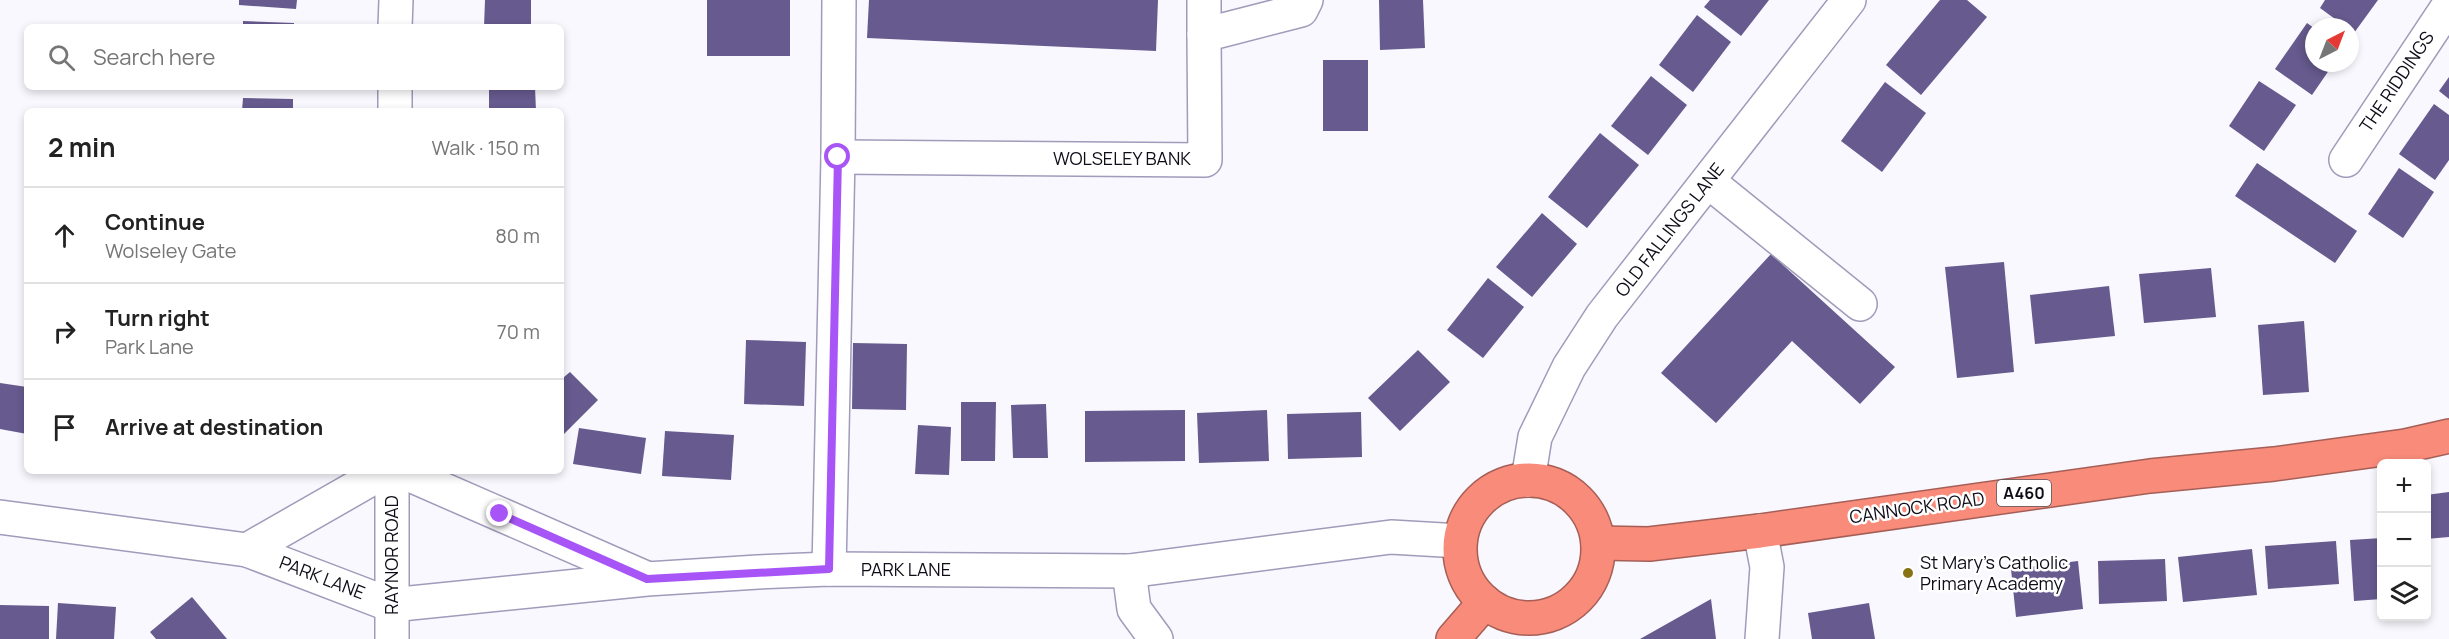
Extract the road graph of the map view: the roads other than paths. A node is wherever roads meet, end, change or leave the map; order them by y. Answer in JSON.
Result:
{"nodes":[{"id":1,"x":396,"y":0,"type":"edge"},
{"id":2,"x":838,"y":0,"type":"edge"},
{"id":3,"x":1204,"y":0,"type":"edge"},
{"id":4,"x":1306,"y":0,"type":"edge"},
{"id":5,"x":1850,"y":0,"type":"edge"},
{"id":6,"x":2449,"y":5,"type":"edge"},
{"id":7,"x":395,"y":24,"type":"edge"},
{"id":8,"x":1204,"y":34,"type":"junction"},
{"id":9,"x":395,"y":90,"type":"edge"},
{"id":10,"x":395,"y":108,"type":"edge"},
{"id":11,"x":838,"y":157,"type":"junction"},
{"id":12,"x":2346,"y":160,"type":"dead end"},
{"id":13,"x":1709,"y":182,"type":"junction"},
{"id":14,"x":1860,"y":304,"type":"dead end"},
{"id":15,"x":2449,"y":436,"type":"edge"},
{"id":16,"x":380,"y":474,"type":"edge"},
{"id":17,"x":392,"y":474,"type":"edge"},
{"id":18,"x":408,"y":474,"type":"edge"},
{"id":19,"x":1528,"y":480,"type":"junction"},
{"id":20,"x":0,"y":517,"type":"edge"},
{"id":21,"x":1760,"y":531,"type":"junction"},
{"id":22,"x":1460,"y":541,"type":"junction"},
{"id":23,"x":1598,"y":543,"type":"junction"},
{"id":24,"x":247,"y":550,"type":"junction"},
{"id":25,"x":829,"y":569,"type":"junction"},
{"id":26,"x":1129,"y":571,"type":"junction"},
{"id":27,"x":647,"y":579,"type":"junction"},
{"id":28,"x":1485,"y":602,"type":"junction"},
{"id":29,"x":391,"y":605,"type":"junction"},
{"id":30,"x":392,"y":639,"type":"edge"},
{"id":31,"x":1156,"y":639,"type":"edge"},
{"id":32,"x":1453,"y":639,"type":"edge"},
{"id":33,"x":1762,"y":639,"type":"edge"}],
"edges":[{"from":1,"to":7,"type":"street"},
{"from":2,"to":11,"type":"street"},
{"from":3,"to":8,"type":"street"},
{"from":4,"to":8,"type":"street"},
{"from":5,"to":13,"type":"street","name":"OLD FALLINGS LANE"},
{"from":6,"to":12,"type":"street","name":"THE RIDDINGS"},
{"from":8,"to":11,"type":"street","name":"WOLSELEY BANK"},
{"from":9,"to":10,"type":"street"},
{"from":11,"to":25,"type":"street"},
{"from":13,"to":14,"type":"street"},
{"from":13,"to":19,"type":"street","name":"OLD FALLINGS LANE"},
{"from":15,"to":21,"type":"highway","name":"CANNOCK ROAD","number":"A460"},
{"from":16,"to":24,"type":"street","name":"PARK LANE"},
{"from":17,"to":29,"type":"street","name":"RAYNOR ROAD"},
{"from":18,"to":27,"type":"street","name":"PARK LANE"},
{"from":19,"to":22,"type":"highway"},
{"from":19,"to":23,"type":"highway"},
{"from":20,"to":24,"type":"street","name":"PARK LANE"},
{"from":21,"to":23,"type":"highway","name":"CANNOCK ROAD","number":"A460"},
{"from":21,"to":33,"type":"street"},
{"from":22,"to":26,"type":"street","name":"PARK LANE"},
{"from":22,"to":28,"type":"highway"},
{"from":23,"to":28,"type":"highway"},
{"from":24,"to":29,"type":"street","name":"PARK LANE"},
{"from":25,"to":26,"type":"street","name":"PARK LANE"},
{"from":25,"to":27,"type":"street","name":"PARK LANE"},
{"from":26,"to":31,"type":"street"},
{"from":27,"to":29,"type":"street","name":"PARK LANE"},
{"from":28,"to":32,"type":"highway"},
{"from":29,"to":30,"type":"street","name":"RAYNOR ROAD"}]}
